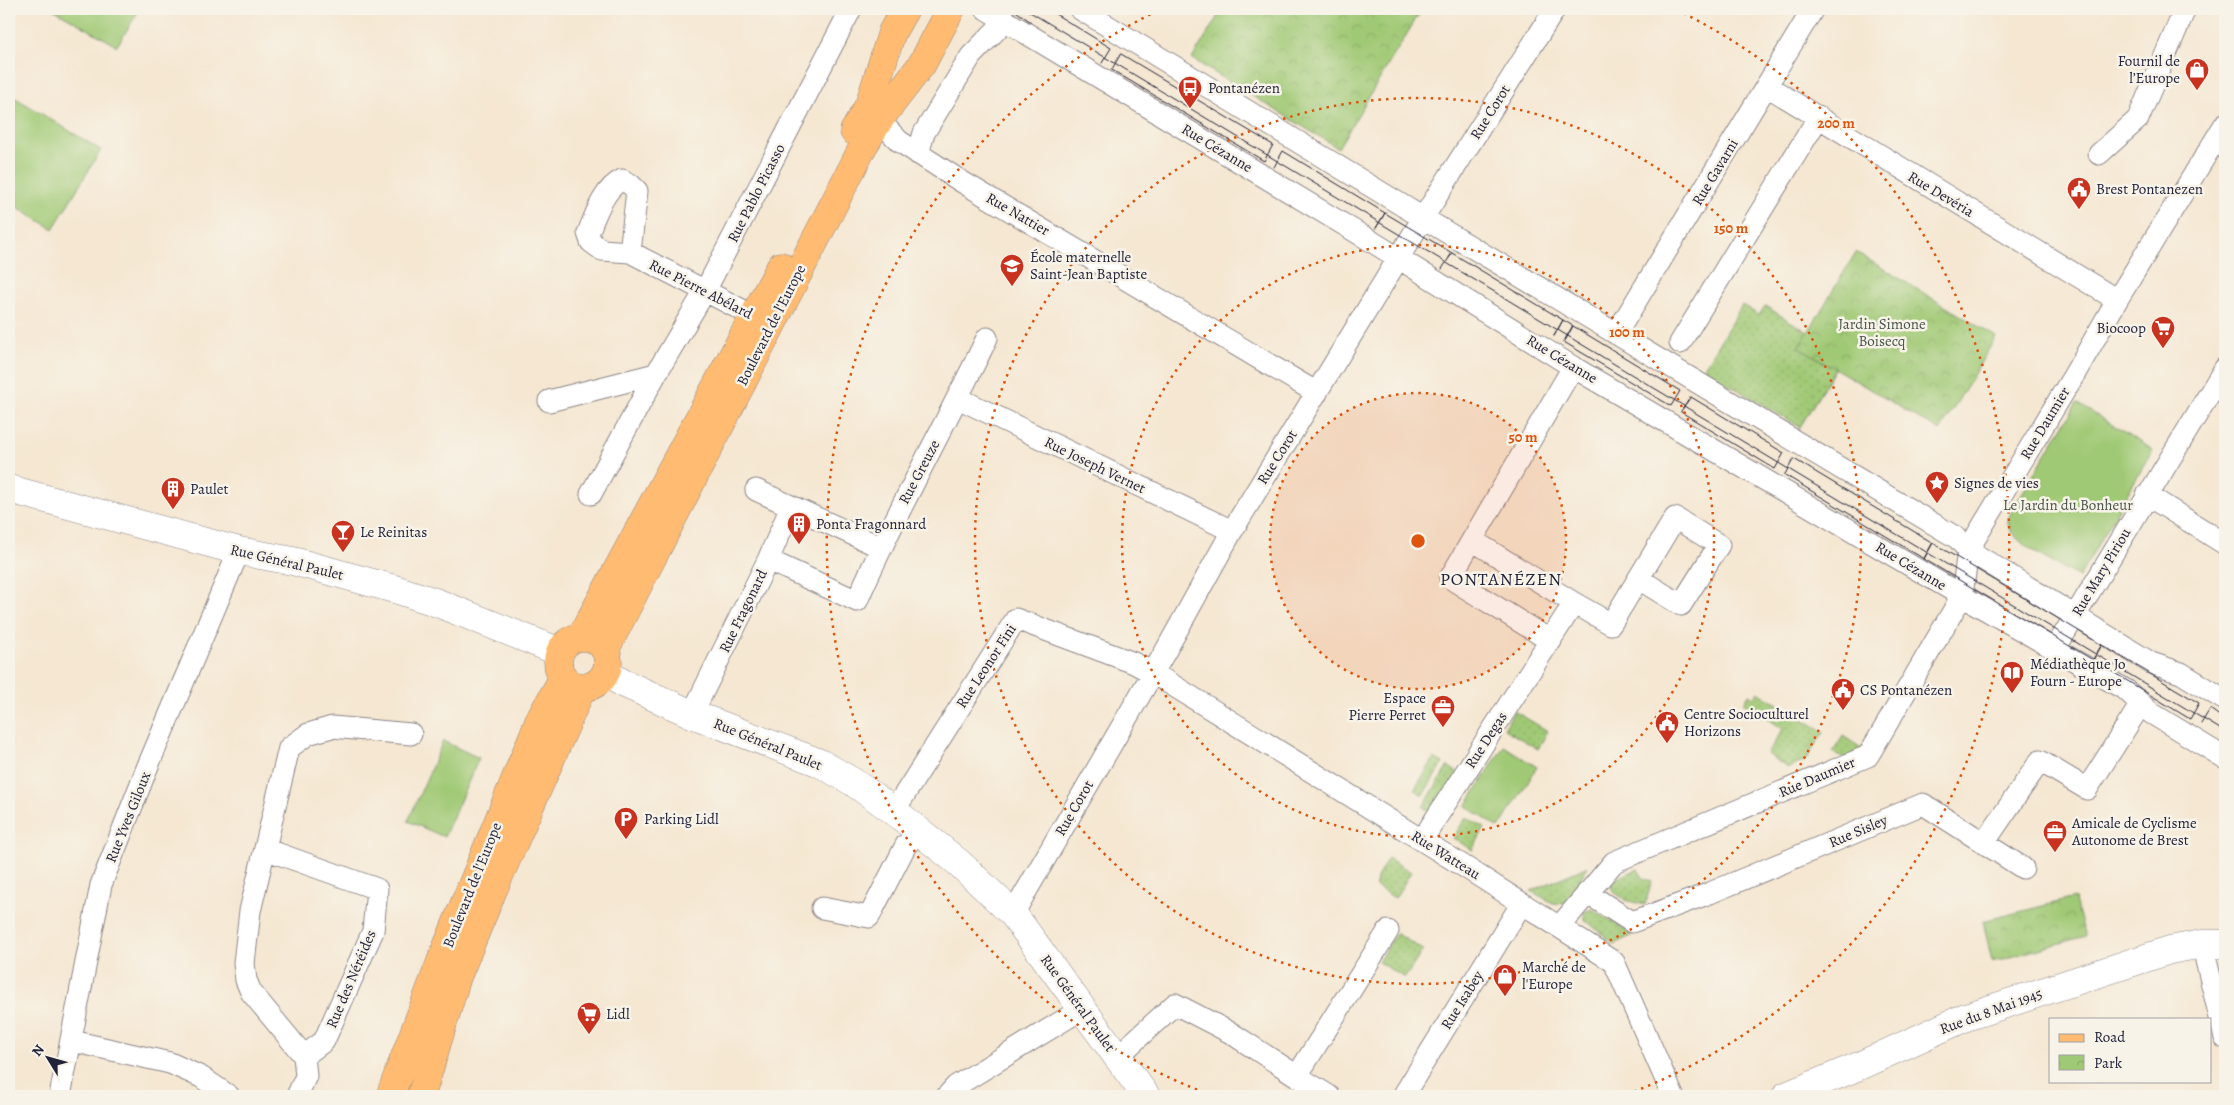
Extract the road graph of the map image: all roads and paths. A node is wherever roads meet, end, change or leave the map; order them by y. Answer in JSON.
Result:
{"nodes":[{"id":1,"x":905,"y":9,"type":"edge"},
{"id":2,"x":951,"y":9,"type":"edge"},
{"id":3,"x":986,"y":9,"type":"edge"},
{"id":4,"x":1080,"y":9,"type":"edge"},
{"id":5,"x":1555,"y":9,"type":"edge"},
{"id":6,"x":1813,"y":9,"type":"edge"},
{"id":7,"x":2184,"y":9,"type":"edge"},
{"id":8,"x":849,"y":10,"type":"edge"},
{"id":9,"x":1006,"y":20,"type":"junction"},
{"id":10,"x":1766,"y":86,"type":"junction"},
{"id":11,"x":1818,"y":118,"type":"junction"},
{"id":12,"x":879,"y":120,"type":"junction"},
{"id":13,"x":2225,"y":124,"type":"edge"},
{"id":14,"x":918,"y":154,"type":"junction"},
{"id":15,"x":2099,"y":154,"type":"dead end"},
{"id":16,"x":1423,"y":218,"type":"junction"},
{"id":17,"x":630,"y":252,"type":"dead end"},
{"id":18,"x":1399,"y":259,"type":"junction"},
{"id":19,"x":705,"y":291,"type":"junction"},
{"id":20,"x":2116,"y":300,"type":"junction"},
{"id":21,"x":763,"y":321,"type":"junction"},
{"id":22,"x":1616,"y":334,"type":"junction"},
{"id":23,"x":986,"y":338,"type":"dead end"},
{"id":24,"x":1680,"y":343,"type":"dead end"},
{"id":25,"x":1573,"y":367,"type":"junction"},
{"id":26,"x":2225,"y":368,"type":"edge"},
{"id":27,"x":656,"y":374,"type":"junction"},
{"id":28,"x":1317,"y":393,"type":"junction"},
{"id":29,"x":958,"y":398,"type":"junction"},
{"id":30,"x":549,"y":401,"type":"dead end"},
{"id":31,"x":9,"y":489,"type":"edge"},
{"id":32,"x":756,"y":490,"type":"dead end"},
{"id":33,"x":590,"y":494,"type":"dead end"},
{"id":34,"x":2147,"y":495,"type":"junction"},
{"id":35,"x":791,"y":507,"type":"junction"},
{"id":36,"x":1232,"y":531,"type":"junction"},
{"id":37,"x":1472,"y":540,"type":"junction"},
{"id":38,"x":2225,"y":544,"type":"edge"},
{"id":39,"x":880,"y":547,"type":"junction"},
{"id":40,"x":1968,"y":550,"type":"junction"},
{"id":41,"x":240,"y":551,"type":"junction"},
{"id":42,"x":768,"y":560,"type":"junction"},
{"id":43,"x":1639,"y":579,"type":"dead end"},
{"id":44,"x":1962,"y":596,"type":"junction"},
{"id":45,"x":1574,"y":603,"type":"junction"},
{"id":46,"x":2074,"y":616,"type":"junction"},
{"id":47,"x":1551,"y":641,"type":"junction"},
{"id":48,"x":2055,"y":649,"type":"junction"},
{"id":49,"x":606,"y":661,"type":"junction"},
{"id":50,"x":572,"y":664,"type":"junction"},
{"id":51,"x":1152,"y":674,"type":"junction"},
{"id":52,"x":2225,"y":700,"type":"edge"},
{"id":53,"x":2141,"y":704,"type":"junction"},
{"id":54,"x":692,"y":714,"type":"junction"},
{"id":55,"x":411,"y":734,"type":"dead end"},
{"id":56,"x":2225,"y":758,"type":"edge"},
{"id":57,"x":894,"y":811,"type":"junction"},
{"id":58,"x":919,"y":832,"type":"junction"},
{"id":59,"x":1422,"y":840,"type":"junction"},
{"id":60,"x":1984,"y":843,"type":"junction"},
{"id":61,"x":265,"y":849,"type":"junction"},
{"id":62,"x":2023,"y":868,"type":"dead end"},
{"id":63,"x":1588,"y":893,"type":"junction"},
{"id":64,"x":1522,"y":903,"type":"junction"},
{"id":65,"x":822,"y":908,"type":"dead end"},
{"id":66,"x":1013,"y":914,"type":"junction"},
{"id":67,"x":1560,"y":927,"type":"junction"},
{"id":68,"x":2225,"y":930,"type":"edge"},
{"id":69,"x":1388,"y":931,"type":"dead end"},
{"id":70,"x":2214,"y":944,"type":"edge"},
{"id":71,"x":1082,"y":1008,"type":"junction"},
{"id":72,"x":2225,"y":1038,"type":"edge"},
{"id":73,"x":72,"y":1041,"type":"junction"},
{"id":74,"x":304,"y":1056,"type":"junction"},
{"id":75,"x":1118,"y":1057,"type":"junction"},
{"id":76,"x":1297,"y":1076,"type":"junction"},
{"id":77,"x":60,"y":1096,"type":"edge"},
{"id":78,"x":229,"y":1096,"type":"edge"},
{"id":79,"x":297,"y":1096,"type":"edge"},
{"id":80,"x":390,"y":1096,"type":"edge"},
{"id":81,"x":421,"y":1096,"type":"edge"},
{"id":82,"x":947,"y":1096,"type":"edge"},
{"id":83,"x":1146,"y":1096,"type":"edge"},
{"id":84,"x":1329,"y":1096,"type":"edge"},
{"id":85,"x":1403,"y":1096,"type":"edge"},
{"id":86,"x":1673,"y":1096,"type":"edge"},
{"id":87,"x":1786,"y":1096,"type":"edge"}],
"edges":[{"from":1,"to":21,"type":"main road","name":"Boulevard de l'Europe"},
{"from":2,"to":12,"type":"main road","name":"Boulevard de l'Europe"},
{"from":3,"to":9,"type":"street","name":"Rue Cézanne"},
{"from":4,"to":16,"type":"street"},
{"from":5,"to":16,"type":"street","name":"Rue Corot"},
{"from":6,"to":10,"type":"street","name":"Rue Gavarni"},
{"from":7,"to":15,"type":"street"},
{"from":8,"to":19,"type":"street","name":"Rue Pablo Picasso"},
{"from":9,"to":14,"type":"street"},
{"from":9,"to":18,"type":"street","name":"Rue Cézanne"},
{"from":10,"to":11,"type":"street","name":"Rue Devéria"},
{"from":10,"to":22,"type":"street","name":"Rue Gavarni"},
{"from":11,"to":20,"type":"street","name":"Rue Devéria"},
{"from":11,"to":24,"type":"street"},
{"from":12,"to":14,"type":"street","name":"Rue Nattier"},
{"from":12,"to":21,"type":"main road","name":"Boulevard de l'Europe"},
{"from":13,"to":20,"type":"street","name":"Rue Daumier"},
{"from":14,"to":28,"type":"street","name":"Rue Nattier"},
{"from":16,"to":18,"type":"street","name":"Rue Corot"},
{"from":16,"to":22,"type":"street"},
{"from":17,"to":19,"type":"street","name":"Rue Pierre Abélard"},
{"from":18,"to":25,"type":"street","name":"Rue Cézanne"},
{"from":18,"to":28,"type":"street","name":"Rue Corot"},
{"from":19,"to":21,"type":"street","name":"Rue Pierre Abélard"},
{"from":19,"to":27,"type":"street","name":"Rue Pablo Picasso"},
{"from":20,"to":40,"type":"street","name":"Rue Daumier"},
{"from":21,"to":49,"type":"main road","name":"Boulevard de l'Europe"},
{"from":21,"to":50,"type":"main road","name":"Boulevard de l'Europe"},
{"from":22,"to":40,"type":"street"},
{"from":23,"to":29,"type":"street","name":"Rue Greuze"},
{"from":25,"to":37,"type":"street"},
{"from":25,"to":44,"type":"street","name":"Rue Cézanne"},
{"from":26,"to":34,"type":"street","name":"Rue Mary Piriou"},
{"from":27,"to":30,"type":"street"},
{"from":27,"to":33,"type":"street","name":"Rue Pablo Picasso"},
{"from":28,"to":36,"type":"street","name":"Rue Corot"},
{"from":29,"to":36,"type":"street","name":"Rue Joseph Vernet"},
{"from":29,"to":39,"type":"street","name":"Rue Greuze"},
{"from":31,"to":41,"type":"street","name":"Rue Général Paulet"},
{"from":32,"to":35,"type":"street"},
{"from":34,"to":38,"type":"street"},
{"from":34,"to":46,"type":"street","name":"Rue Mary Piriou"},
{"from":35,"to":39,"type":"street"},
{"from":35,"to":42,"type":"street","name":"Rue Fragonard"},
{"from":36,"to":51,"type":"street","name":"Rue Corot"},
{"from":37,"to":45,"type":"street"},
{"from":37,"to":47,"type":"street"},
{"from":39,"to":42,"type":"street","name":"Rue Greuze"},
{"from":40,"to":44,"type":"street","name":"Rue Daumier"},
{"from":40,"to":46,"type":"street"},
{"from":41,"to":50,"type":"street","name":"Rue Général Paulet"},
{"from":41,"to":73,"type":"street","name":"Rue Yves Giloux"},
{"from":42,"to":54,"type":"street","name":"Rue Fragonard"},
{"from":43,"to":45,"type":"street"},
{"from":44,"to":48,"type":"street","name":"Rue Cézanne"},
{"from":44,"to":63,"type":"street","name":"Rue Daumier"},
{"from":45,"to":47,"type":"street","name":"Rue Degas"},
{"from":46,"to":48,"type":"street","name":"Rue Mary Piriou"},
{"from":46,"to":52,"type":"street"},
{"from":47,"to":59,"type":"street","name":"Rue Degas"},
{"from":48,"to":53,"type":"street","name":"Rue Cézanne"},
{"from":49,"to":50,"type":"main road"},
{"from":49,"to":50,"type":"main road"},
{"from":49,"to":54,"type":"street","name":"Rue Général Paulet"},
{"from":50,"to":80,"type":"main road","name":"Boulevard de l'Europe"},
{"from":50,"to":81,"type":"main road","name":"Boulevard de l'Europe"},
{"from":51,"to":57,"type":"street","name":"Rue Leonor Fini"},
{"from":51,"to":59,"type":"street","name":"Rue Watteau"},
{"from":51,"to":66,"type":"street","name":"Rue Corot"},
{"from":53,"to":56,"type":"street","name":"Rue Cézanne"},
{"from":53,"to":60,"type":"street"},
{"from":54,"to":57,"type":"street","name":"Rue Général Paulet"},
{"from":55,"to":61,"type":"street"},
{"from":57,"to":58,"type":"street","name":"Rue Général Paulet"},
{"from":58,"to":65,"type":"street"},
{"from":58,"to":66,"type":"street","name":"Rue Général Paulet"},
{"from":59,"to":64,"type":"street","name":"Rue Watteau"},
{"from":60,"to":62,"type":"street"},
{"from":60,"to":63,"type":"street","name":"Rue Sisley"},
{"from":61,"to":74,"type":"street"},
{"from":61,"to":74,"type":"street","name":"Rue des Néréides"},
{"from":63,"to":67,"type":"street","name":"Rue Daumier"},
{"from":64,"to":67,"type":"street","name":"Rue Watteau"},
{"from":64,"to":85,"type":"street","name":"Rue Isabey"},
{"from":66,"to":71,"type":"street","name":"Rue Général Paulet"},
{"from":67,"to":86,"type":"street","name":"Rue Watteau"},
{"from":68,"to":70,"type":"street","name":"Rue du 8 Mai 1945"},
{"from":69,"to":76,"type":"street"},
{"from":70,"to":72,"type":"street"},
{"from":70,"to":87,"type":"street","name":"Rue du 8 Mai 1945"},
{"from":71,"to":75,"type":"street","name":"Rue Général Paulet"},
{"from":71,"to":82,"type":"street"},
{"from":73,"to":77,"type":"street","name":"Rue Yves Giloux"},
{"from":73,"to":78,"type":"street"},
{"from":74,"to":79,"type":"street"},
{"from":75,"to":76,"type":"street"},
{"from":75,"to":83,"type":"street","name":"Rue Général Paulet"},
{"from":76,"to":84,"type":"street"}]}
